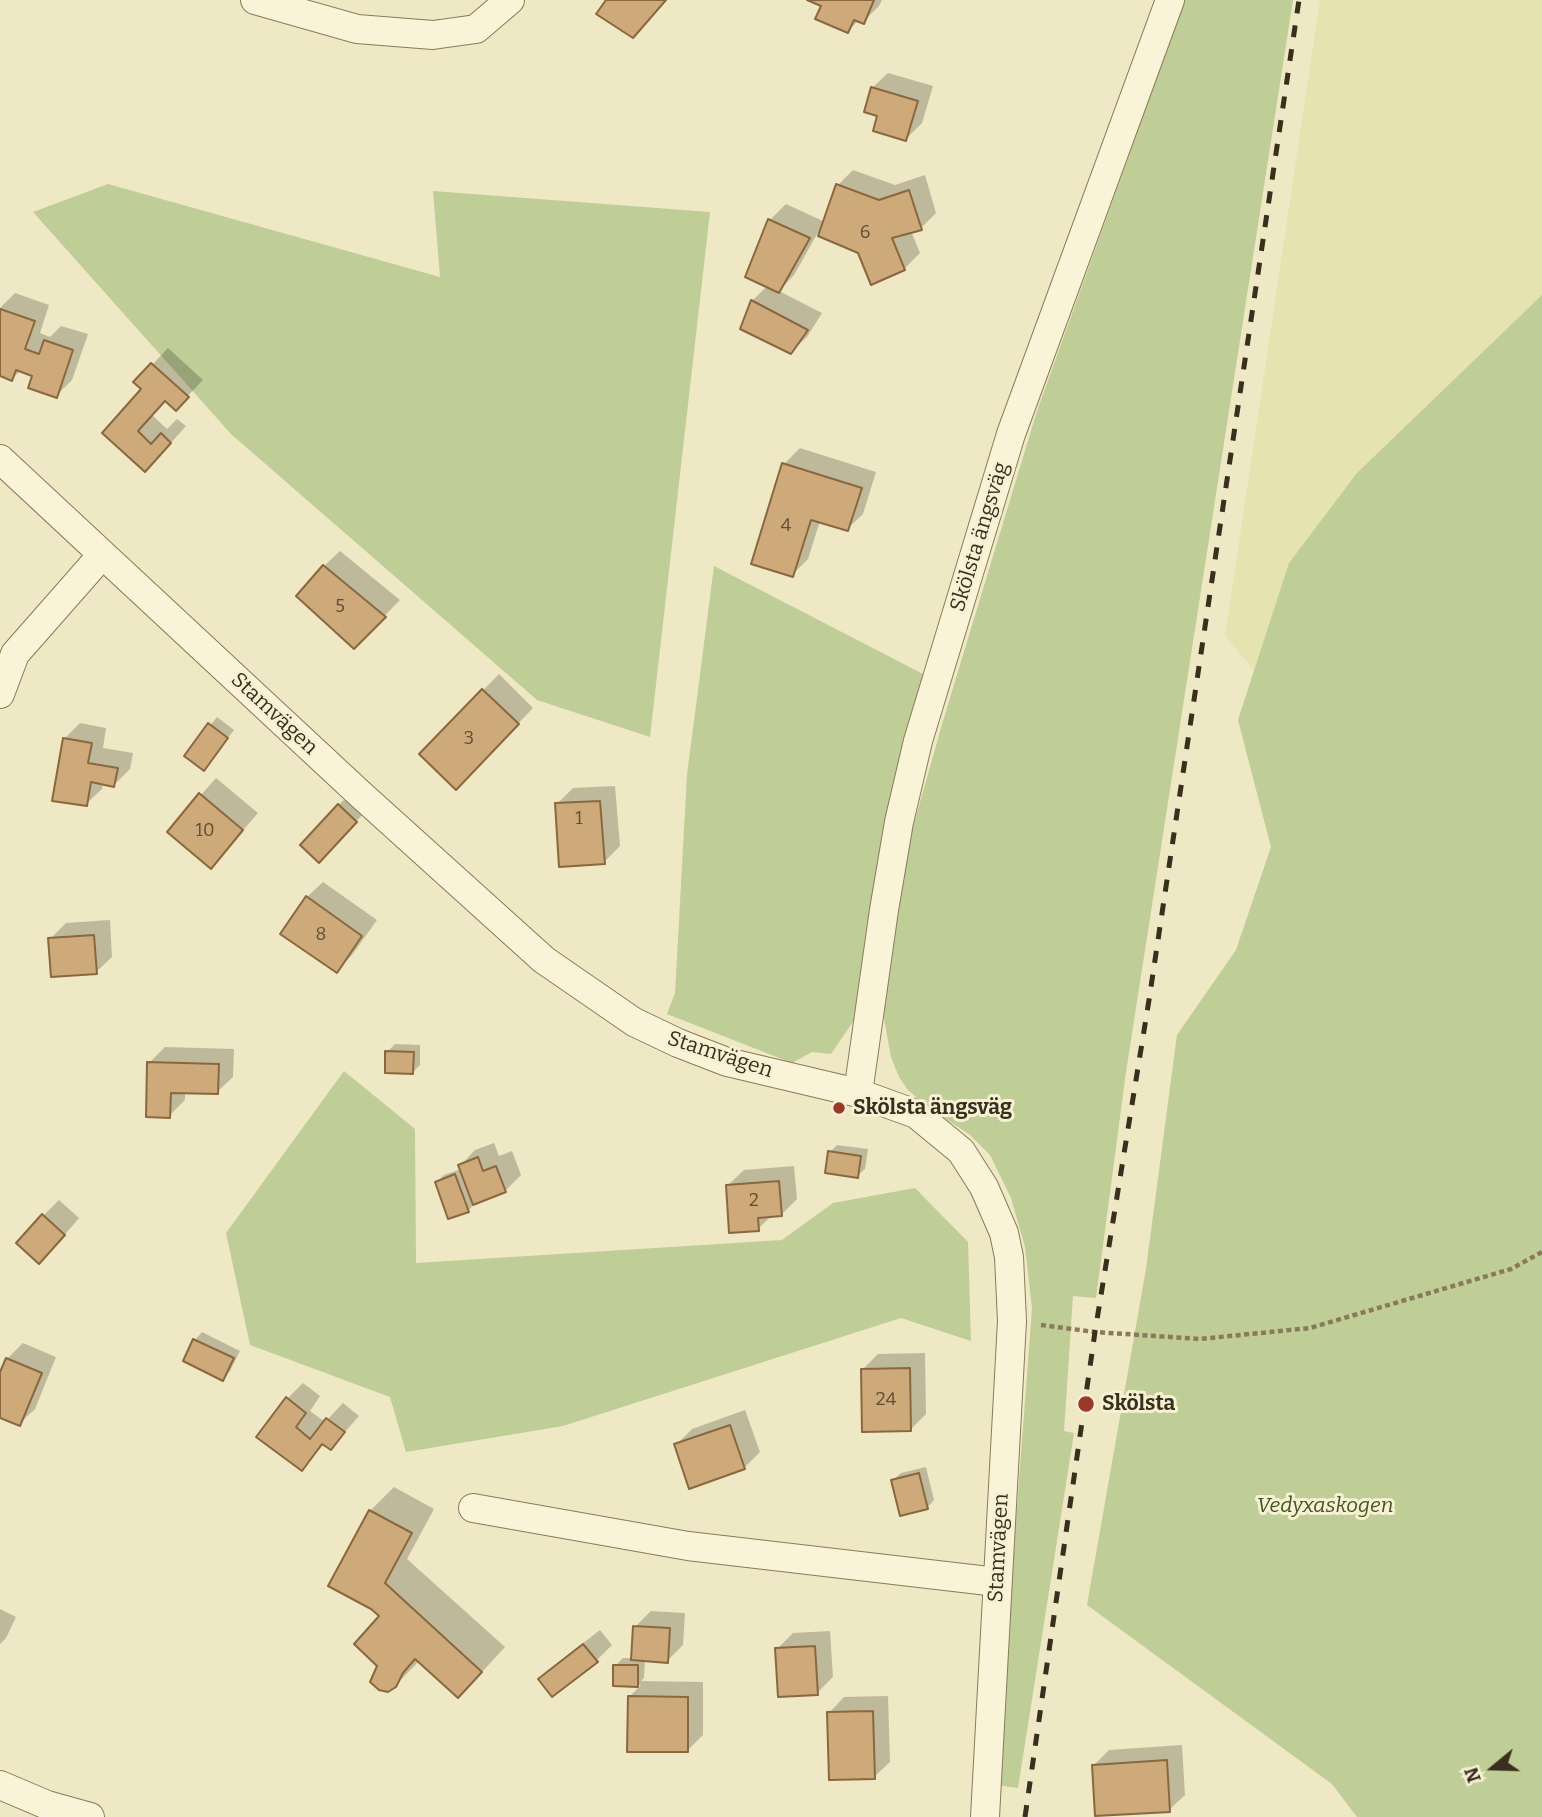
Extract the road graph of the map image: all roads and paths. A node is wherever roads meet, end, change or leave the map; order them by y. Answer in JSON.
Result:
{"nodes":[{"id":1,"x":255,"y":0,"type":"edge"},
{"id":2,"x":510,"y":0,"type":"edge"},
{"id":3,"x":1170,"y":0,"type":"edge"},
{"id":4,"x":0,"y":459,"type":"edge"},
{"id":5,"x":102,"y":555,"type":"junction"},
{"id":6,"x":0,"y":694,"type":"edge"},
{"id":7,"x":858,"y":1093,"type":"junction"},
{"id":8,"x":1542,"y":1252,"type":"edge"},
{"id":9,"x":1012,"y":1321,"type":"junction"},
{"id":10,"x":474,"y":1508,"type":"dead end"},
{"id":11,"x":997,"y":1582,"type":"junction"},
{"id":12,"x":0,"y":1785,"type":"edge"},
{"id":13,"x":90,"y":1817,"type":"edge"},
{"id":14,"x":985,"y":1817,"type":"edge"}],
"edges":[{"from":1,"to":2,"type":"street"},
{"from":3,"to":7,"type":"street","name":"Skölsta ängsväg"},
{"from":4,"to":5,"type":"street","name":"Stamvägen"},
{"from":5,"to":6,"type":"street"},
{"from":5,"to":7,"type":"street","name":"Stamvägen"},
{"from":7,"to":9,"type":"street","name":"Stamvägen"},
{"from":8,"to":9,"type":"path"},
{"from":9,"to":11,"type":"street","name":"Stamvägen"},
{"from":10,"to":11,"type":"street"},
{"from":11,"to":14,"type":"street","name":"Stamvägen"},
{"from":12,"to":13,"type":"street"}]}
